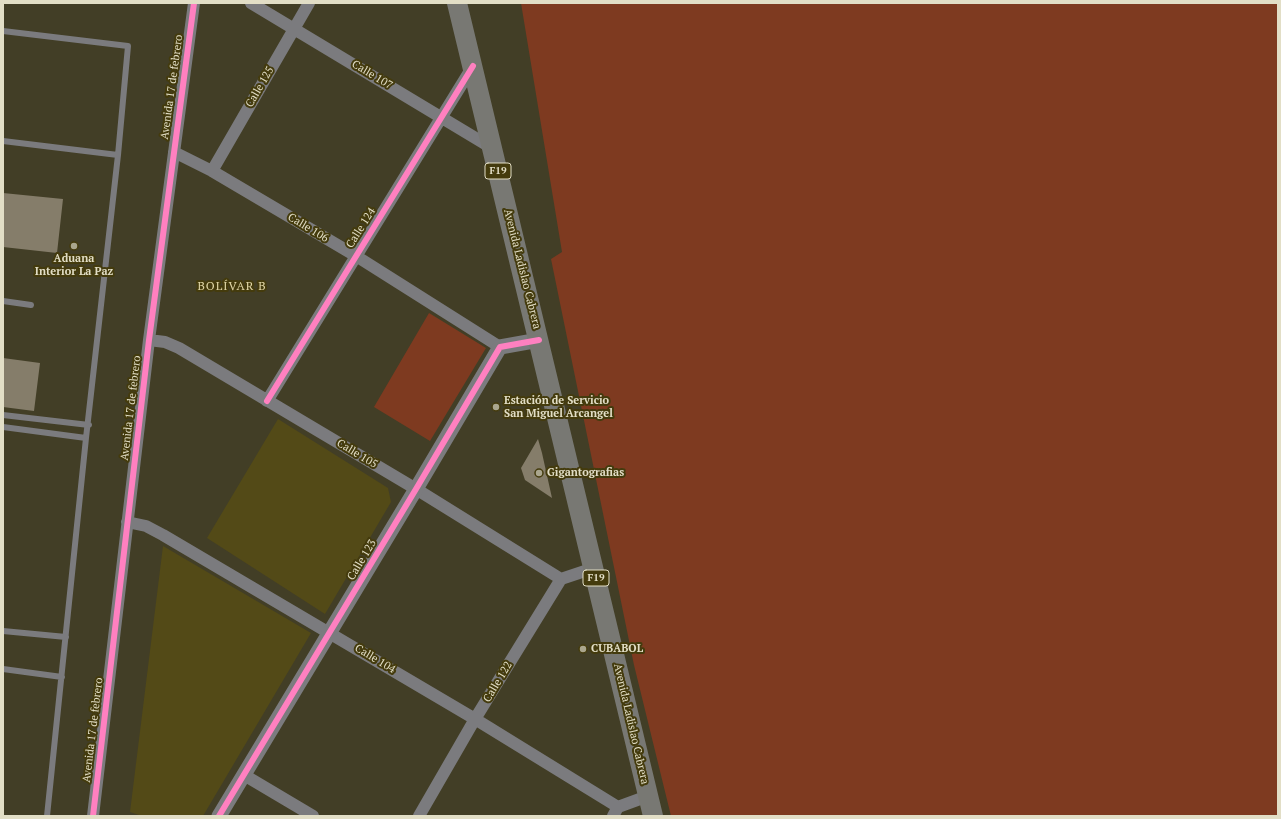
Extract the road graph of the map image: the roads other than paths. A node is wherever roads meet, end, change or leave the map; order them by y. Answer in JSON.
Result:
{"nodes":[{"id":1,"x":194,"y":3,"type":"edge"},
{"id":2,"x":251,"y":3,"type":"edge"},
{"id":3,"x":309,"y":3,"type":"edge"},
{"id":4,"x":458,"y":3,"type":"edge"},
{"id":5,"x":294,"y":29,"type":"junction"},
{"id":6,"x":3,"y":31,"type":"edge"},
{"id":7,"x":473,"y":66,"type":"junction"},
{"id":8,"x":442,"y":117,"type":"junction"},
{"id":9,"x":3,"y":141,"type":"edge"},
{"id":10,"x":492,"y":148,"type":"junction"},
{"id":11,"x":174,"y":152,"type":"junction"},
{"id":12,"x":118,"y":156,"type":"junction"},
{"id":13,"x":212,"y":171,"type":"junction"},
{"id":14,"x":356,"y":256,"type":"junction"},
{"id":15,"x":3,"y":301,"type":"edge"},
{"id":16,"x":31,"y":305,"type":"dead end"},
{"id":17,"x":149,"y":340,"type":"junction"},
{"id":18,"x":539,"y":340,"type":"junction"},
{"id":19,"x":500,"y":347,"type":"junction"},
{"id":20,"x":267,"y":400,"type":"junction"},
{"id":21,"x":3,"y":415,"type":"edge"},
{"id":22,"x":89,"y":425,"type":"junction"},
{"id":23,"x":3,"y":427,"type":"edge"},
{"id":24,"x":86,"y":438,"type":"junction"},
{"id":25,"x":416,"y":489,"type":"junction"},
{"id":26,"x":128,"y":522,"type":"junction"},
{"id":27,"x":594,"y":568,"type":"junction"},
{"id":28,"x":561,"y":578,"type":"junction"},
{"id":29,"x":3,"y":631,"type":"edge"},
{"id":30,"x":330,"y":633,"type":"junction"},
{"id":31,"x":66,"y":637,"type":"junction"},
{"id":32,"x":3,"y":669,"type":"edge"},
{"id":33,"x":62,"y":677,"type":"junction"},
{"id":34,"x":475,"y":719,"type":"junction"},
{"id":35,"x":244,"y":774,"type":"junction"},
{"id":36,"x":648,"y":796,"type":"junction"},
{"id":37,"x":615,"y":811,"type":"edge"},
{"id":38,"x":47,"y":816,"type":"edge"},
{"id":39,"x":93,"y":816,"type":"edge"},
{"id":40,"x":219,"y":816,"type":"edge"},
{"id":41,"x":313,"y":816,"type":"edge"},
{"id":42,"x":419,"y":816,"type":"edge"},
{"id":43,"x":653,"y":816,"type":"edge"}],
"edges":[{"from":1,"to":11,"type":"street","name":"Avenida 17 de febrero"},
{"from":2,"to":5,"type":"street","name":"Calle 107"},
{"from":3,"to":5,"type":"street","name":"Calle 125"},
{"from":4,"to":7,"type":"highway","name":"Avenida Ladislao Cabrera","number":"F19"},
{"from":5,"to":8,"type":"street","name":"Calle 107"},
{"from":5,"to":13,"type":"street","name":"Calle 125"},
{"from":6,"to":12,"type":"lane"},
{"from":7,"to":8,"type":"street","name":"Calle 124"},
{"from":7,"to":10,"type":"highway","name":"Avenida Ladislao Cabrera","number":"F19"},
{"from":8,"to":10,"type":"street","name":"Calle 107"},
{"from":8,"to":14,"type":"street","name":"Calle 124"},
{"from":9,"to":12,"type":"lane"},
{"from":10,"to":18,"type":"highway","name":"Avenida Ladislao Cabrera","number":"F19"},
{"from":11,"to":13,"type":"street","name":"Calle 106"},
{"from":11,"to":17,"type":"street","name":"Avenida 17 de febrero"},
{"from":12,"to":22,"type":"lane"},
{"from":13,"to":14,"type":"street","name":"Calle 106"},
{"from":14,"to":19,"type":"street","name":"Calle 106"},
{"from":14,"to":20,"type":"street","name":"Calle 124"},
{"from":15,"to":16,"type":"lane"},
{"from":17,"to":20,"type":"street","name":"Calle 105"},
{"from":17,"to":26,"type":"street","name":"Avenida 17 de febrero"},
{"from":18,"to":19,"type":"street"},
{"from":18,"to":27,"type":"highway","name":"Avenida Ladislao Cabrera","number":"F19"},
{"from":19,"to":25,"type":"street","name":"Calle 123"},
{"from":20,"to":25,"type":"street","name":"Calle 105"},
{"from":21,"to":22,"type":"lane"},
{"from":22,"to":24,"type":"lane"},
{"from":23,"to":24,"type":"lane"},
{"from":24,"to":31,"type":"lane"},
{"from":25,"to":28,"type":"street","name":"Calle 105"},
{"from":25,"to":30,"type":"street","name":"Calle 123"},
{"from":26,"to":30,"type":"street","name":"Calle 104"},
{"from":26,"to":39,"type":"street","name":"Avenida 17 de febrero"},
{"from":27,"to":28,"type":"street"},
{"from":27,"to":36,"type":"highway","name":"Avenida Ladislao Cabrera","number":"F19"},
{"from":28,"to":34,"type":"street","name":"Calle 122"},
{"from":29,"to":31,"type":"lane"},
{"from":30,"to":34,"type":"street","name":"Calle 104"},
{"from":30,"to":35,"type":"street","name":"Calle 123"},
{"from":31,"to":33,"type":"lane"},
{"from":32,"to":33,"type":"lane"},
{"from":33,"to":38,"type":"lane"},
{"from":34,"to":37,"type":"street","name":"Calle 104"},
{"from":34,"to":42,"type":"street","name":"Calle 122"},
{"from":35,"to":40,"type":"street","name":"Calle 123"},
{"from":35,"to":41,"type":"street"},
{"from":36,"to":37,"type":"street"},
{"from":36,"to":43,"type":"highway","name":"Avenida Ladislao Cabrera","number":"F19"}]}
